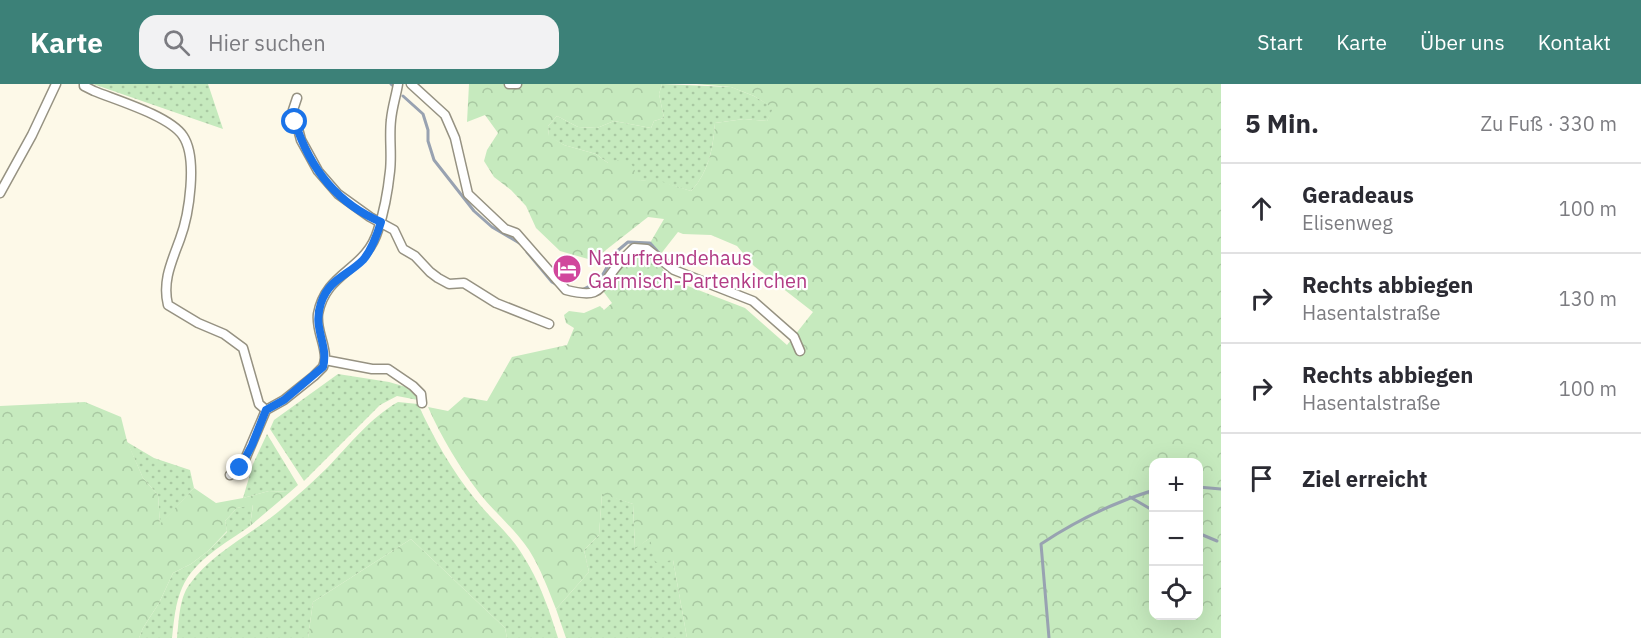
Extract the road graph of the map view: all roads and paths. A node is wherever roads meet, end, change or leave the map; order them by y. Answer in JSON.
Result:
{"nodes":[{"id":1,"x":56,"y":84,"type":"edge"},
{"id":2,"x":83,"y":84,"type":"edge"},
{"id":3,"x":398,"y":84,"type":"edge"},
{"id":4,"x":411,"y":84,"type":"edge"},
{"id":5,"x":509,"y":84,"type":"edge"},
{"id":6,"x":517,"y":84,"type":"edge"},
{"id":7,"x":297,"y":98,"type":"dead end"},
{"id":8,"x":0,"y":193,"type":"edge"},
{"id":9,"x":381,"y":222,"type":"junction"},
{"id":10,"x":549,"y":324,"type":"dead end"},
{"id":11,"x":800,"y":351,"type":"dead end"},
{"id":12,"x":325,"y":360,"type":"junction"},
{"id":13,"x":422,"y":402,"type":"dead end"},
{"id":14,"x":266,"y":410,"type":"junction"},
{"id":15,"x":230,"y":475,"type":"dead end"}],
"edges":[{"from":1,"to":8,"type":"street"},
{"from":2,"to":14,"type":"street"},
{"from":3,"to":9,"type":"street"},
{"from":4,"to":11,"type":"street"},
{"from":5,"to":6,"type":"street"},
{"from":7,"to":9,"type":"street"},
{"from":9,"to":10,"type":"street"},
{"from":9,"to":12,"type":"street"},
{"from":12,"to":13,"type":"street"},
{"from":12,"to":14,"type":"street"},
{"from":14,"to":15,"type":"street"}]}
